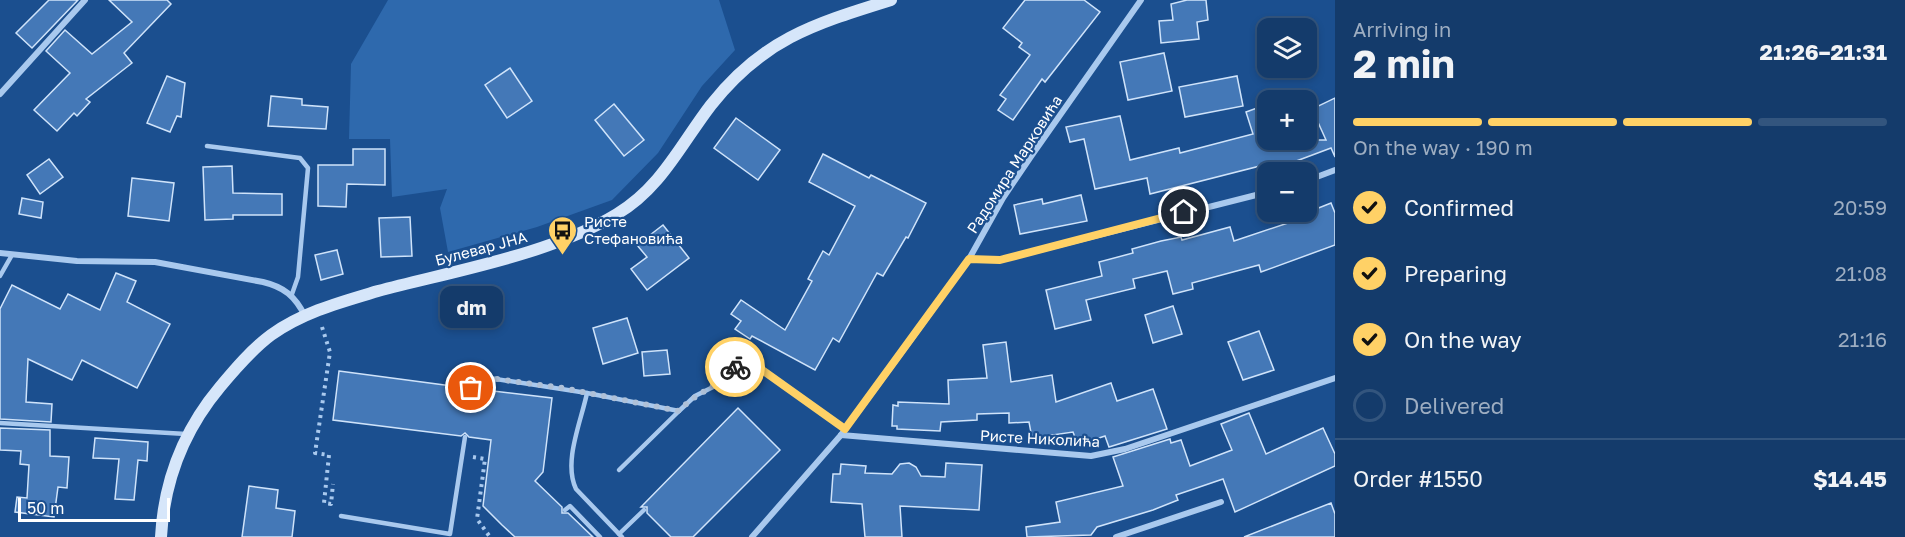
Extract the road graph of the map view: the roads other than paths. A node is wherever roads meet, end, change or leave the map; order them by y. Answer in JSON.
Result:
{"nodes":[{"id":1,"x":85,"y":0,"type":"edge"},
{"id":2,"x":891,"y":0,"type":"edge"},
{"id":3,"x":1141,"y":0,"type":"edge"},
{"id":4,"x":0,"y":94,"type":"edge"},
{"id":5,"x":207,"y":146,"type":"dead end"},
{"id":6,"x":1335,"y":170,"type":"edge"},
{"id":7,"x":1317,"y":177,"type":"edge"},
{"id":8,"x":1257,"y":195,"type":"edge"},
{"id":9,"x":0,"y":252,"type":"edge"},
{"id":10,"x":12,"y":255,"type":"junction"},
{"id":11,"x":969,"y":259,"type":"junction"},
{"id":12,"x":0,"y":276,"type":"edge"},
{"id":13,"x":292,"y":294,"type":"junction"},
{"id":14,"x":305,"y":316,"type":"junction"},
{"id":15,"x":738,"y":352,"type":"dead end"},
{"id":16,"x":744,"y":357,"type":"junction"},
{"id":17,"x":1335,"y":378,"type":"edge"},
{"id":18,"x":471,"y":388,"type":"dead end"},
{"id":19,"x":587,"y":393,"type":"junction"},
{"id":20,"x":679,"y":411,"type":"junction"},
{"id":21,"x":0,"y":423,"type":"edge"},
{"id":22,"x":843,"y":432,"type":"junction"},
{"id":23,"x":188,"y":435,"type":"junction"},
{"id":24,"x":465,"y":437,"type":"dead end"},
{"id":25,"x":619,"y":470,"type":"dead end"},
{"id":26,"x":1221,"y":502,"type":"dead end"},
{"id":27,"x":565,"y":510,"type":"dead end"},
{"id":28,"x":644,"y":510,"type":"dead end"},
{"id":29,"x":341,"y":516,"type":"dead end"},
{"id":30,"x":449,"y":536,"type":"edge"},
{"id":31,"x":620,"y":536,"type":"edge"},
{"id":32,"x":160,"y":537,"type":"edge"},
{"id":33,"x":600,"y":537,"type":"edge"},
{"id":34,"x":752,"y":537,"type":"edge"},
{"id":35,"x":1116,"y":537,"type":"edge"}],
"edges":[{"from":1,"to":4,"type":"street"},
{"from":2,"to":14,"type":"main road","name":"Булевар ЈНА"},
{"from":3,"to":11,"type":"street","name":"Радомира Марковића"},
{"from":5,"to":13,"type":"lane"},
{"from":6,"to":7,"type":"street"},
{"from":8,"to":11,"type":"street"},
{"from":9,"to":10,"type":"street"},
{"from":10,"to":12,"type":"lane"},
{"from":10,"to":13,"type":"street"},
{"from":11,"to":22,"type":"street","name":"Радомира Марковића"},
{"from":13,"to":14,"type":"street"},
{"from":14,"to":23,"type":"main road","name":"Булевар ЈНА"},
{"from":15,"to":16,"type":"lane"},
{"from":16,"to":20,"type":"lane"},
{"from":16,"to":22,"type":"lane"},
{"from":17,"to":22,"type":"street","name":"Ристе Николића"},
{"from":18,"to":19,"type":"lane"},
{"from":19,"to":20,"type":"lane"},
{"from":19,"to":31,"type":"lane"},
{"from":20,"to":25,"type":"lane"},
{"from":21,"to":23,"type":"lane"},
{"from":22,"to":34,"type":"street","name":"Радомира Марковића"},
{"from":23,"to":32,"type":"main road","name":"Булевар ЈНА"},
{"from":24,"to":30,"type":"lane"},
{"from":26,"to":35,"type":"street"},
{"from":27,"to":33,"type":"lane"},
{"from":28,"to":31,"type":"lane"},
{"from":29,"to":30,"type":"lane"}]}
